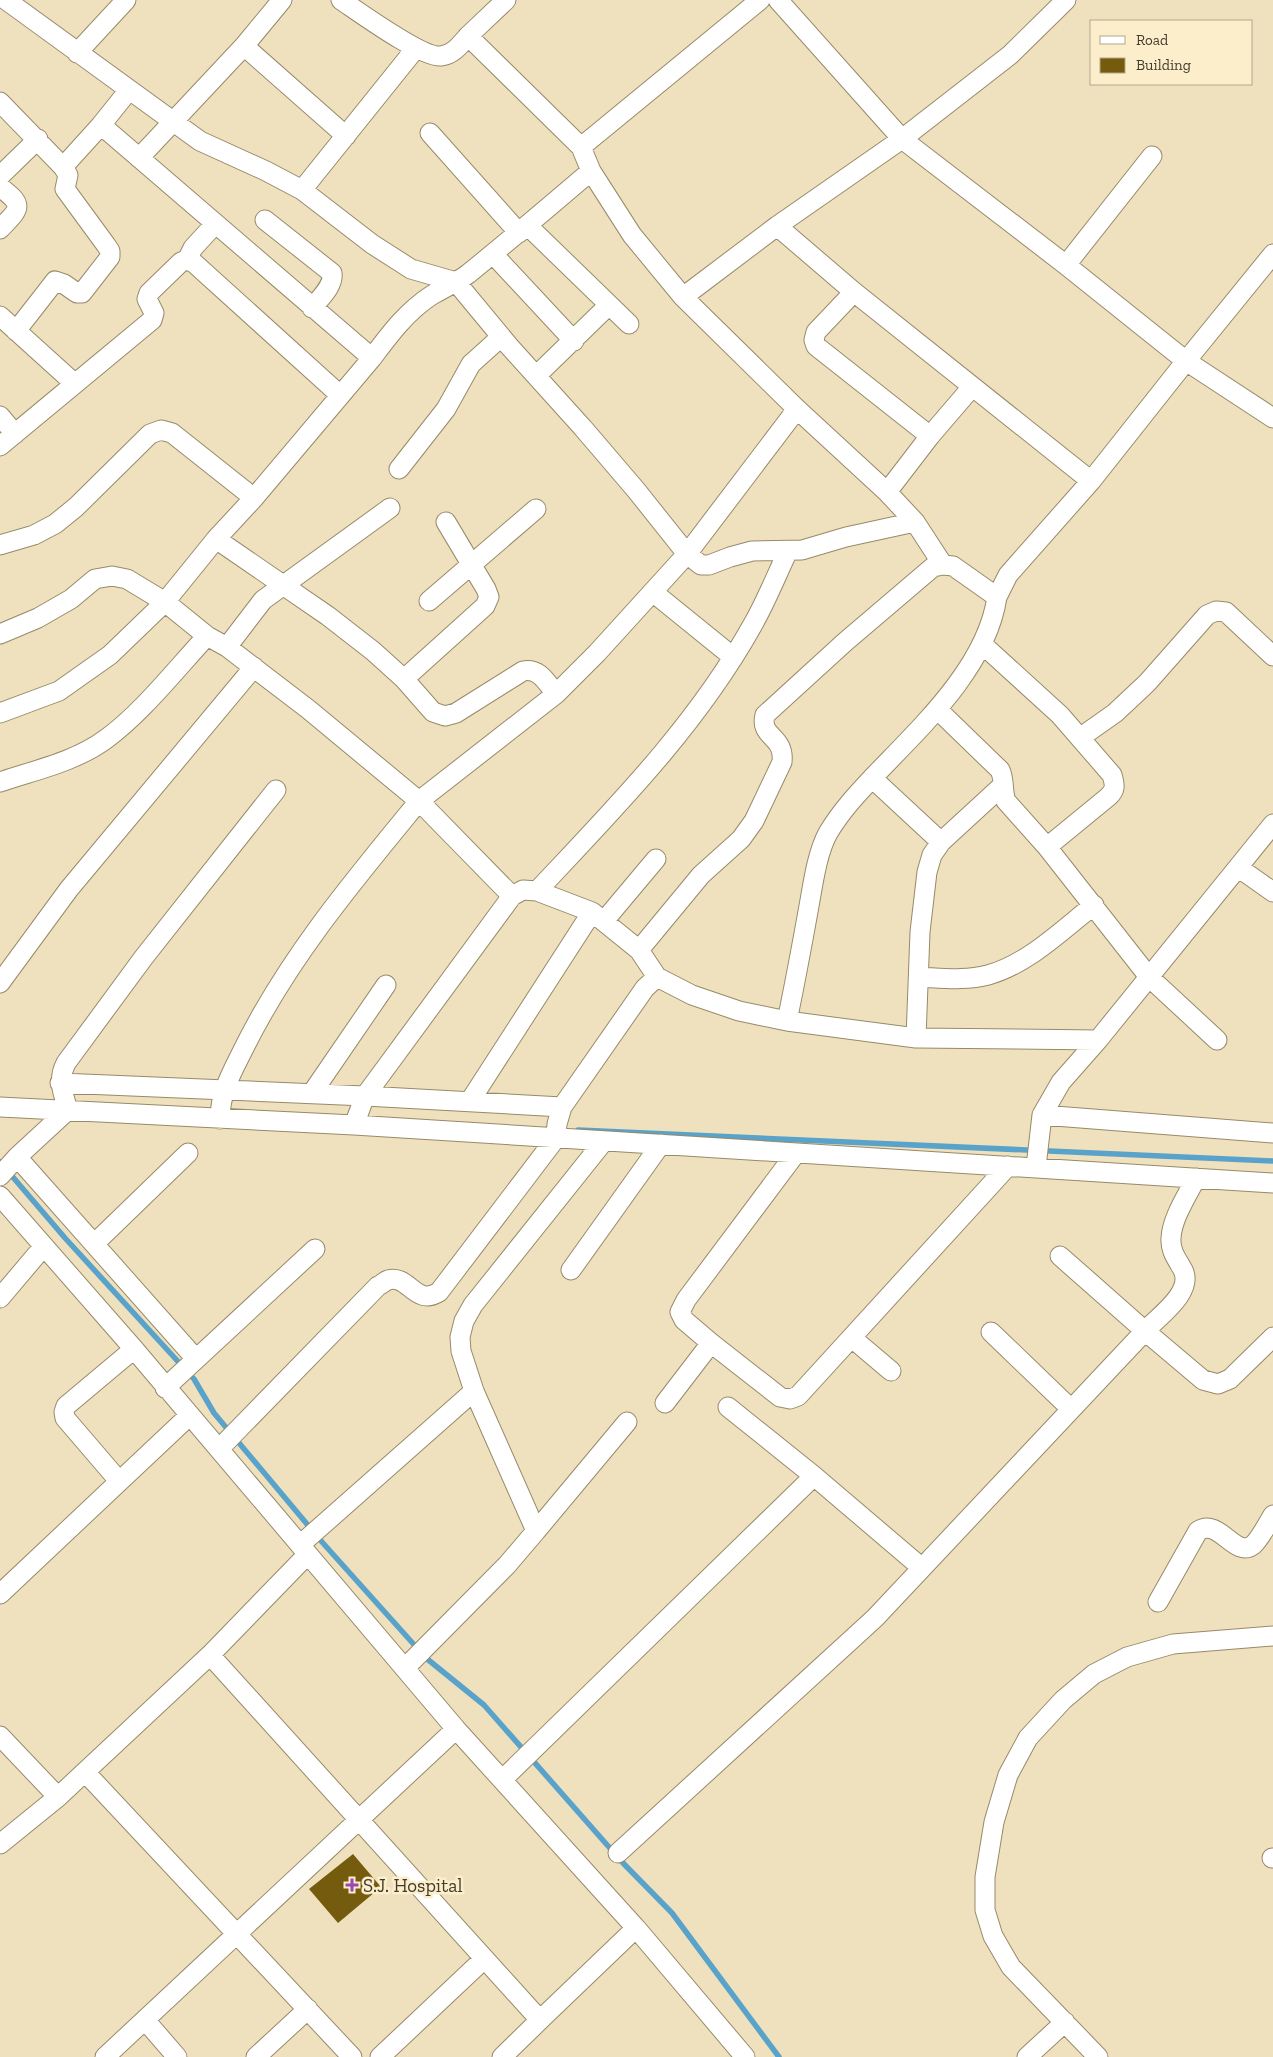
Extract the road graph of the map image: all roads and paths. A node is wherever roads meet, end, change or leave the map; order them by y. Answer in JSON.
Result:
{"nodes":[{"id":1,"x":6,"y":0,"type":"edge"},
{"id":2,"x":126,"y":0,"type":"edge"},
{"id":3,"x":282,"y":0,"type":"edge"},
{"id":4,"x":340,"y":0,"type":"edge"},
{"id":5,"x":506,"y":0,"type":"edge"},
{"id":6,"x":760,"y":0,"type":"edge"},
{"id":7,"x":778,"y":0,"type":"edge"},
{"id":8,"x":1066,"y":0,"type":"edge"},
{"id":9,"x":468,"y":36,"type":"junction"},
{"id":10,"x":244,"y":46,"type":"junction"},
{"id":11,"x":416,"y":48,"type":"junction"},
{"id":12,"x":77,"y":53,"type":"junction"},
{"id":13,"x":129,"y":90,"type":"junction"},
{"id":14,"x":0,"y":102,"type":"edge"},
{"id":15,"x":173,"y":122,"type":"junction"},
{"id":16,"x":101,"y":125,"type":"junction"},
{"id":17,"x":430,"y":132,"type":"dead end"},
{"id":18,"x":346,"y":136,"type":"junction"},
{"id":19,"x":38,"y":139,"type":"junction"},
{"id":20,"x":902,"y":139,"type":"junction"},
{"id":21,"x":581,"y":147,"type":"junction"},
{"id":22,"x":1152,"y":156,"type":"dead end"},
{"id":23,"x":140,"y":158,"type":"junction"},
{"id":24,"x":63,"y":167,"type":"junction"},
{"id":25,"x":591,"y":171,"type":"junction"},
{"id":26,"x":0,"y":176,"type":"edge"},
{"id":27,"x":0,"y":187,"type":"edge"},
{"id":28,"x":302,"y":190,"type":"junction"},
{"id":29,"x":265,"y":220,"type":"dead end"},
{"id":30,"x":215,"y":224,"type":"junction"},
{"id":31,"x":777,"y":226,"type":"junction"},
{"id":32,"x":0,"y":229,"type":"edge"},
{"id":33,"x":524,"y":230,"type":"junction"},
{"id":34,"x":493,"y":254,"type":"junction"},
{"id":35,"x":1273,"y":254,"type":"edge"},
{"id":36,"x":187,"y":260,"type":"junction"},
{"id":37,"x":1066,"y":265,"type":"junction"},
{"id":38,"x":456,"y":282,"type":"junction"},
{"id":39,"x":854,"y":292,"type":"junction"},
{"id":40,"x":683,"y":297,"type":"junction"},
{"id":41,"x":609,"y":305,"type":"junction"},
{"id":42,"x":312,"y":308,"type":"junction"},
{"id":43,"x":0,"y":316,"type":"edge"},
{"id":44,"x":629,"y":324,"type":"dead end"},
{"id":45,"x":16,"y":330,"type":"junction"},
{"id":46,"x":501,"y":337,"type":"junction"},
{"id":47,"x":574,"y":341,"type":"junction"},
{"id":48,"x":372,"y":358,"type":"junction"},
{"id":49,"x":1186,"y":361,"type":"junction"},
{"id":50,"x":536,"y":376,"type":"junction"},
{"id":51,"x":74,"y":383,"type":"junction"},
{"id":52,"x":972,"y":387,"type":"junction"},
{"id":53,"x":340,"y":395,"type":"junction"},
{"id":54,"x":797,"y":409,"type":"junction"},
{"id":55,"x":0,"y":416,"type":"edge"},
{"id":56,"x":1273,"y":418,"type":"edge"},
{"id":57,"x":15,"y":434,"type":"junction"},
{"id":58,"x":930,"y":436,"type":"junction"},
{"id":59,"x":0,"y":446,"type":"edge"},
{"id":60,"x":399,"y":469,"type":"dead end"},
{"id":61,"x":1091,"y":481,"type":"junction"},
{"id":62,"x":887,"y":492,"type":"junction"},
{"id":63,"x":254,"y":498,"type":"junction"},
{"id":64,"x":390,"y":508,"type":"dead end"},
{"id":65,"x":536,"y":509,"type":"dead end"},
{"id":66,"x":446,"y":522,"type":"dead end"},
{"id":67,"x":915,"y":522,"type":"junction"},
{"id":68,"x":216,"y":539,"type":"junction"},
{"id":69,"x":0,"y":545,"type":"edge"},
{"id":70,"x":788,"y":550,"type":"junction"},
{"id":71,"x":686,"y":554,"type":"junction"},
{"id":72,"x":471,"y":564,"type":"junction"},
{"id":73,"x":942,"y":565,"type":"junction"},
{"id":74,"x":284,"y":585,"type":"junction"},
{"id":75,"x":654,"y":593,"type":"junction"},
{"id":76,"x":997,"y":597,"type":"junction"},
{"id":77,"x":429,"y":601,"type":"dead end"},
{"id":78,"x":165,"y":602,"type":"junction"},
{"id":79,"x":0,"y":634,"type":"edge"},
{"id":80,"x":208,"y":636,"type":"junction"},
{"id":81,"x":982,"y":644,"type":"junction"},
{"id":82,"x":226,"y":647,"type":"junction"},
{"id":83,"x":1273,"y":656,"type":"edge"},
{"id":84,"x":733,"y":657,"type":"junction"},
{"id":85,"x":254,"y":667,"type":"junction"},
{"id":86,"x":404,"y":679,"type":"junction"},
{"id":87,"x":556,"y":694,"type":"junction"},
{"id":88,"x":937,"y":709,"type":"junction"},
{"id":89,"x":0,"y":713,"type":"edge"},
{"id":90,"x":1081,"y":737,"type":"junction"},
{"id":91,"x":872,"y":778,"type":"junction"},
{"id":92,"x":0,"y":782,"type":"edge"},
{"id":93,"x":1003,"y":785,"type":"junction"},
{"id":94,"x":276,"y":790,"type":"dead end"},
{"id":95,"x":420,"y":801,"type":"junction"},
{"id":96,"x":1273,"y":824,"type":"edge"},
{"id":97,"x":941,"y":842,"type":"junction"},
{"id":98,"x":1047,"y":846,"type":"junction"},
{"id":99,"x":656,"y":859,"type":"dead end"},
{"id":100,"x":1239,"y":868,"type":"junction"},
{"id":101,"x":537,"y":891,"type":"junction"},
{"id":102,"x":1273,"y":892,"type":"edge"},
{"id":103,"x":512,"y":896,"type":"junction"},
{"id":104,"x":1094,"y":905,"type":"junction"},
{"id":105,"x":598,"y":917,"type":"junction"},
{"id":106,"x":639,"y":950,"type":"junction"},
{"id":107,"x":657,"y":976,"type":"junction"},
{"id":108,"x":919,"y":977,"type":"junction"},
{"id":109,"x":1149,"y":977,"type":"junction"},
{"id":110,"x":0,"y":984,"type":"edge"},
{"id":111,"x":386,"y":985,"type":"dead end"},
{"id":112,"x":787,"y":1021,"type":"junction"},
{"id":113,"x":916,"y":1038,"type":"junction"},
{"id":114,"x":1098,"y":1040,"type":"junction"},
{"id":115,"x":1218,"y":1040,"type":"dead end"},
{"id":116,"x":312,"y":1094,"type":"junction"},
{"id":117,"x":365,"y":1096,"type":"junction"},
{"id":118,"x":64,"y":1097,"type":"junction"},
{"id":119,"x":470,"y":1102,"type":"junction"},
{"id":120,"x":221,"y":1104,"type":"junction"},
{"id":121,"x":0,"y":1107,"type":"edge"},
{"id":122,"x":559,"y":1120,"type":"junction"},
{"id":123,"x":1041,"y":1124,"type":"junction"},
{"id":124,"x":354,"y":1125,"type":"junction"},
{"id":125,"x":1273,"y":1133,"type":"edge"},
{"id":126,"x":604,"y":1141,"type":"junction"},
{"id":127,"x":661,"y":1144,"type":"junction"},
{"id":128,"x":188,"y":1153,"type":"dead end"},
{"id":129,"x":796,"y":1153,"type":"junction"},
{"id":130,"x":1037,"y":1161,"type":"junction"},
{"id":131,"x":1008,"y":1166,"type":"junction"},
{"id":132,"x":7,"y":1168,"type":"edge"},
{"id":133,"x":1196,"y":1178,"type":"junction"},
{"id":134,"x":1273,"y":1183,"type":"edge"},
{"id":135,"x":0,"y":1196,"type":"edge"},
{"id":136,"x":94,"y":1244,"type":"junction"},
{"id":137,"x":44,"y":1246,"type":"junction"},
{"id":138,"x":315,"y":1249,"type":"dead end"},
{"id":139,"x":1060,"y":1256,"type":"dead end"},
{"id":140,"x":571,"y":1270,"type":"dead end"},
{"id":141,"x":0,"y":1298,"type":"edge"},
{"id":142,"x":1145,"y":1330,"type":"junction"},
{"id":143,"x":991,"y":1332,"type":"dead end"},
{"id":144,"x":1273,"y":1337,"type":"edge"},
{"id":145,"x":852,"y":1338,"type":"junction"},
{"id":146,"x":711,"y":1343,"type":"junction"},
{"id":147,"x":134,"y":1349,"type":"junction"},
{"id":148,"x":891,"y":1371,"type":"dead end"},
{"id":149,"x":181,"y":1373,"type":"junction"},
{"id":150,"x":474,"y":1391,"type":"junction"},
{"id":151,"x":665,"y":1403,"type":"dead end"},
{"id":152,"x":728,"y":1407,"type":"dead end"},
{"id":153,"x":1070,"y":1408,"type":"junction"},
{"id":154,"x":190,"y":1415,"type":"junction"},
{"id":155,"x":627,"y":1422,"type":"dead end"},
{"id":156,"x":228,"y":1440,"type":"junction"},
{"id":157,"x":814,"y":1476,"type":"junction"},
{"id":158,"x":119,"y":1481,"type":"junction"},
{"id":159,"x":1273,"y":1515,"type":"edge"},
{"id":160,"x":536,"y":1531,"type":"junction"},
{"id":161,"x":309,"y":1542,"type":"junction"},
{"id":162,"x":922,"y":1568,"type":"junction"},
{"id":163,"x":0,"y":1594,"type":"edge"},
{"id":164,"x":1158,"y":1602,"type":"dead end"},
{"id":165,"x":1273,"y":1636,"type":"edge"},
{"id":166,"x":210,"y":1655,"type":"junction"},
{"id":167,"x":416,"y":1658,"type":"junction"},
{"id":168,"x":456,"y":1728,"type":"junction"},
{"id":169,"x":0,"y":1736,"type":"edge"},
{"id":170,"x":85,"y":1772,"type":"junction"},
{"id":171,"x":507,"y":1775,"type":"junction"},
{"id":172,"x":58,"y":1797,"type":"junction"},
{"id":173,"x":360,"y":1821,"type":"junction"},
{"id":174,"x":0,"y":1844,"type":"edge"},
{"id":175,"x":618,"y":1853,"type":"dead end"},
{"id":176,"x":636,"y":1928,"type":"junction"},
{"id":177,"x":238,"y":1934,"type":"junction"},
{"id":178,"x":484,"y":1959,"type":"junction"},
{"id":179,"x":308,"y":2009,"type":"junction"},
{"id":180,"x":145,"y":2020,"type":"junction"},
{"id":181,"x":540,"y":2020,"type":"junction"},
{"id":182,"x":1065,"y":2022,"type":"junction"},
{"id":183,"x":105,"y":2057,"type":"edge"},
{"id":184,"x":178,"y":2057,"type":"edge"},
{"id":185,"x":256,"y":2057,"type":"edge"},
{"id":186,"x":352,"y":2057,"type":"edge"},
{"id":187,"x":380,"y":2057,"type":"edge"},
{"id":188,"x":502,"y":2057,"type":"edge"},
{"id":189,"x":745,"y":2057,"type":"edge"},
{"id":190,"x":1027,"y":2057,"type":"edge"},
{"id":191,"x":1098,"y":2057,"type":"edge"}],
"edges":[{"from":1,"to":12,"type":"street"},
{"from":2,"to":12,"type":"street"},
{"from":3,"to":10,"type":"street"},
{"from":4,"to":11,"type":"street"},
{"from":5,"to":9,"type":"street"},
{"from":6,"to":21,"type":"street"},
{"from":7,"to":20,"type":"street"},
{"from":8,"to":20,"type":"street"},
{"from":9,"to":11,"type":"street"},
{"from":9,"to":21,"type":"street"},
{"from":10,"to":15,"type":"street"},
{"from":10,"to":18,"type":"street"},
{"from":11,"to":18,"type":"street"},
{"from":12,"to":13,"type":"street"},
{"from":13,"to":15,"type":"street"},
{"from":13,"to":16,"type":"street"},
{"from":14,"to":19,"type":"street"},
{"from":15,"to":23,"type":"street"},
{"from":15,"to":28,"type":"street"},
{"from":16,"to":23,"type":"street"},
{"from":16,"to":24,"type":"street"},
{"from":17,"to":33,"type":"street"},
{"from":18,"to":28,"type":"street"},
{"from":19,"to":24,"type":"street"},
{"from":19,"to":26,"type":"street"},
{"from":20,"to":31,"type":"street"},
{"from":20,"to":37,"type":"street"},
{"from":21,"to":25,"type":"street"},
{"from":22,"to":37,"type":"street"},
{"from":23,"to":30,"type":"street"},
{"from":24,"to":45,"type":"street"},
{"from":25,"to":33,"type":"street"},
{"from":25,"to":40,"type":"street"},
{"from":27,"to":32,"type":"street"},
{"from":28,"to":38,"type":"street"},
{"from":29,"to":42,"type":"street"},
{"from":30,"to":36,"type":"street"},
{"from":30,"to":42,"type":"street"},
{"from":31,"to":39,"type":"street"},
{"from":31,"to":40,"type":"street"},
{"from":33,"to":34,"type":"street"},
{"from":33,"to":41,"type":"street"},
{"from":34,"to":38,"type":"street"},
{"from":34,"to":47,"type":"street"},
{"from":35,"to":49,"type":"street"},
{"from":36,"to":51,"type":"street"},
{"from":36,"to":53,"type":"street"},
{"from":37,"to":49,"type":"street"},
{"from":38,"to":46,"type":"street"},
{"from":38,"to":48,"type":"street"},
{"from":39,"to":52,"type":"street"},
{"from":39,"to":58,"type":"street"},
{"from":40,"to":54,"type":"street"},
{"from":41,"to":44,"type":"street"},
{"from":41,"to":47,"type":"street"},
{"from":42,"to":48,"type":"street"},
{"from":43,"to":45,"type":"street"},
{"from":45,"to":51,"type":"street"},
{"from":46,"to":50,"type":"street"},
{"from":46,"to":60,"type":"street"},
{"from":47,"to":50,"type":"street"},
{"from":48,"to":53,"type":"street"},
{"from":49,"to":56,"type":"street"},
{"from":49,"to":61,"type":"street"},
{"from":50,"to":71,"type":"street"},
{"from":51,"to":57,"type":"street"},
{"from":52,"to":58,"type":"street"},
{"from":52,"to":61,"type":"street"},
{"from":53,"to":63,"type":"street"},
{"from":54,"to":62,"type":"street"},
{"from":54,"to":71,"type":"street"},
{"from":55,"to":57,"type":"street"},
{"from":57,"to":59,"type":"street"},
{"from":58,"to":62,"type":"street"},
{"from":61,"to":76,"type":"street"},
{"from":62,"to":67,"type":"street"},
{"from":63,"to":68,"type":"street"},
{"from":63,"to":69,"type":"street"},
{"from":64,"to":74,"type":"street"},
{"from":65,"to":72,"type":"street"},
{"from":66,"to":72,"type":"street"},
{"from":67,"to":70,"type":"street"},
{"from":67,"to":73,"type":"street"},
{"from":68,"to":74,"type":"street"},
{"from":68,"to":78,"type":"street"},
{"from":70,"to":71,"type":"street"},
{"from":70,"to":84,"type":"street"},
{"from":71,"to":75,"type":"street"},
{"from":72,"to":77,"type":"street"},
{"from":72,"to":86,"type":"street"},
{"from":73,"to":76,"type":"street"},
{"from":73,"to":106,"type":"street"},
{"from":74,"to":82,"type":"street"},
{"from":74,"to":86,"type":"street"},
{"from":75,"to":84,"type":"street"},
{"from":75,"to":87,"type":"street"},
{"from":76,"to":81,"type":"street"},
{"from":78,"to":79,"type":"street"},
{"from":78,"to":80,"type":"street"},
{"from":78,"to":89,"type":"street"},
{"from":80,"to":82,"type":"street"},
{"from":80,"to":92,"type":"street"},
{"from":81,"to":88,"type":"street"},
{"from":81,"to":90,"type":"street"},
{"from":82,"to":85,"type":"street"},
{"from":83,"to":90,"type":"street"},
{"from":84,"to":101,"type":"street"},
{"from":85,"to":95,"type":"street"},
{"from":85,"to":110,"type":"street"},
{"from":86,"to":87,"type":"street"},
{"from":87,"to":95,"type":"street"},
{"from":88,"to":91,"type":"street"},
{"from":88,"to":93,"type":"street"},
{"from":90,"to":98,"type":"street"},
{"from":91,"to":97,"type":"street"},
{"from":91,"to":112,"type":"street"},
{"from":93,"to":97,"type":"street"},
{"from":93,"to":98,"type":"street"},
{"from":94,"to":118,"type":"street"},
{"from":95,"to":103,"type":"street"},
{"from":95,"to":120,"type":"street"},
{"from":96,"to":100,"type":"street"},
{"from":97,"to":108,"type":"street"},
{"from":98,"to":104,"type":"street"},
{"from":99,"to":105,"type":"street"},
{"from":100,"to":102,"type":"street"},
{"from":100,"to":109,"type":"street"},
{"from":101,"to":103,"type":"street"},
{"from":101,"to":105,"type":"street"},
{"from":103,"to":117,"type":"street"},
{"from":104,"to":108,"type":"street"},
{"from":104,"to":109,"type":"street"},
{"from":105,"to":106,"type":"street"},
{"from":105,"to":119,"type":"street"},
{"from":106,"to":107,"type":"street"},
{"from":107,"to":112,"type":"street"},
{"from":107,"to":122,"type":"street"},
{"from":108,"to":113,"type":"street"},
{"from":109,"to":114,"type":"street"},
{"from":109,"to":115,"type":"street"},
{"from":111,"to":116,"type":"street"},
{"from":112,"to":113,"type":"street"},
{"from":113,"to":114,"type":"street"},
{"from":114,"to":123,"type":"street"},
{"from":116,"to":117,"type":"street"},
{"from":116,"to":120,"type":"street"},
{"from":117,"to":119,"type":"street"},
{"from":117,"to":124,"type":"street"},
{"from":118,"to":120,"type":"street"},
{"from":118,"to":120,"type":"street"},
{"from":118,"to":121,"type":"street"},
{"from":118,"to":132,"type":"street"},
{"from":119,"to":122,"type":"street"},
{"from":120,"to":124,"type":"street"},
{"from":122,"to":124,"type":"street"},
{"from":122,"to":126,"type":"street"},
{"from":122,"to":156,"type":"street"},
{"from":123,"to":125,"type":"street"},
{"from":123,"to":130,"type":"street"},
{"from":126,"to":127,"type":"street"},
{"from":126,"to":150,"type":"street"},
{"from":127,"to":129,"type":"street"},
{"from":127,"to":140,"type":"street"},
{"from":128,"to":136,"type":"street"},
{"from":129,"to":131,"type":"street"},
{"from":129,"to":146,"type":"street"},
{"from":130,"to":131,"type":"street"},
{"from":130,"to":133,"type":"street"},
{"from":131,"to":145,"type":"street"},
{"from":132,"to":136,"type":"street"},
{"from":133,"to":134,"type":"street"},
{"from":133,"to":142,"type":"street"},
{"from":135,"to":137,"type":"street"},
{"from":136,"to":149,"type":"street"},
{"from":137,"to":141,"type":"street"},
{"from":137,"to":147,"type":"street"},
{"from":138,"to":149,"type":"street"},
{"from":139,"to":142,"type":"street"},
{"from":142,"to":144,"type":"street"},
{"from":142,"to":153,"type":"street"},
{"from":143,"to":153,"type":"street"},
{"from":145,"to":146,"type":"street"},
{"from":145,"to":148,"type":"street"},
{"from":146,"to":151,"type":"street"},
{"from":147,"to":149,"type":"street"},
{"from":147,"to":158,"type":"street"},
{"from":149,"to":154,"type":"street"},
{"from":150,"to":160,"type":"street"},
{"from":150,"to":161,"type":"street"},
{"from":152,"to":157,"type":"street"},
{"from":153,"to":162,"type":"street"},
{"from":154,"to":156,"type":"street"},
{"from":154,"to":158,"type":"street"},
{"from":155,"to":160,"type":"street"},
{"from":156,"to":161,"type":"street"},
{"from":157,"to":162,"type":"street"},
{"from":157,"to":171,"type":"street"},
{"from":158,"to":163,"type":"street"},
{"from":159,"to":164,"type":"street"},
{"from":160,"to":167,"type":"street"},
{"from":161,"to":166,"type":"street"},
{"from":161,"to":167,"type":"street"},
{"from":162,"to":175,"type":"street"},
{"from":165,"to":182,"type":"street"},
{"from":166,"to":170,"type":"street"},
{"from":166,"to":173,"type":"street"},
{"from":167,"to":168,"type":"street"},
{"from":168,"to":171,"type":"street"},
{"from":168,"to":173,"type":"street"},
{"from":169,"to":172,"type":"street"},
{"from":170,"to":172,"type":"street"},
{"from":170,"to":177,"type":"street"},
{"from":171,"to":176,"type":"street"},
{"from":172,"to":174,"type":"street"},
{"from":173,"to":177,"type":"street"},
{"from":173,"to":178,"type":"street"},
{"from":176,"to":181,"type":"street"},
{"from":176,"to":189,"type":"street"},
{"from":177,"to":179,"type":"street"},
{"from":177,"to":180,"type":"street"},
{"from":178,"to":181,"type":"street"},
{"from":178,"to":187,"type":"street"},
{"from":179,"to":185,"type":"street"},
{"from":179,"to":186,"type":"street"},
{"from":180,"to":183,"type":"street"},
{"from":180,"to":184,"type":"street"},
{"from":181,"to":188,"type":"street"},
{"from":182,"to":190,"type":"street"},
{"from":182,"to":191,"type":"street"}]}
